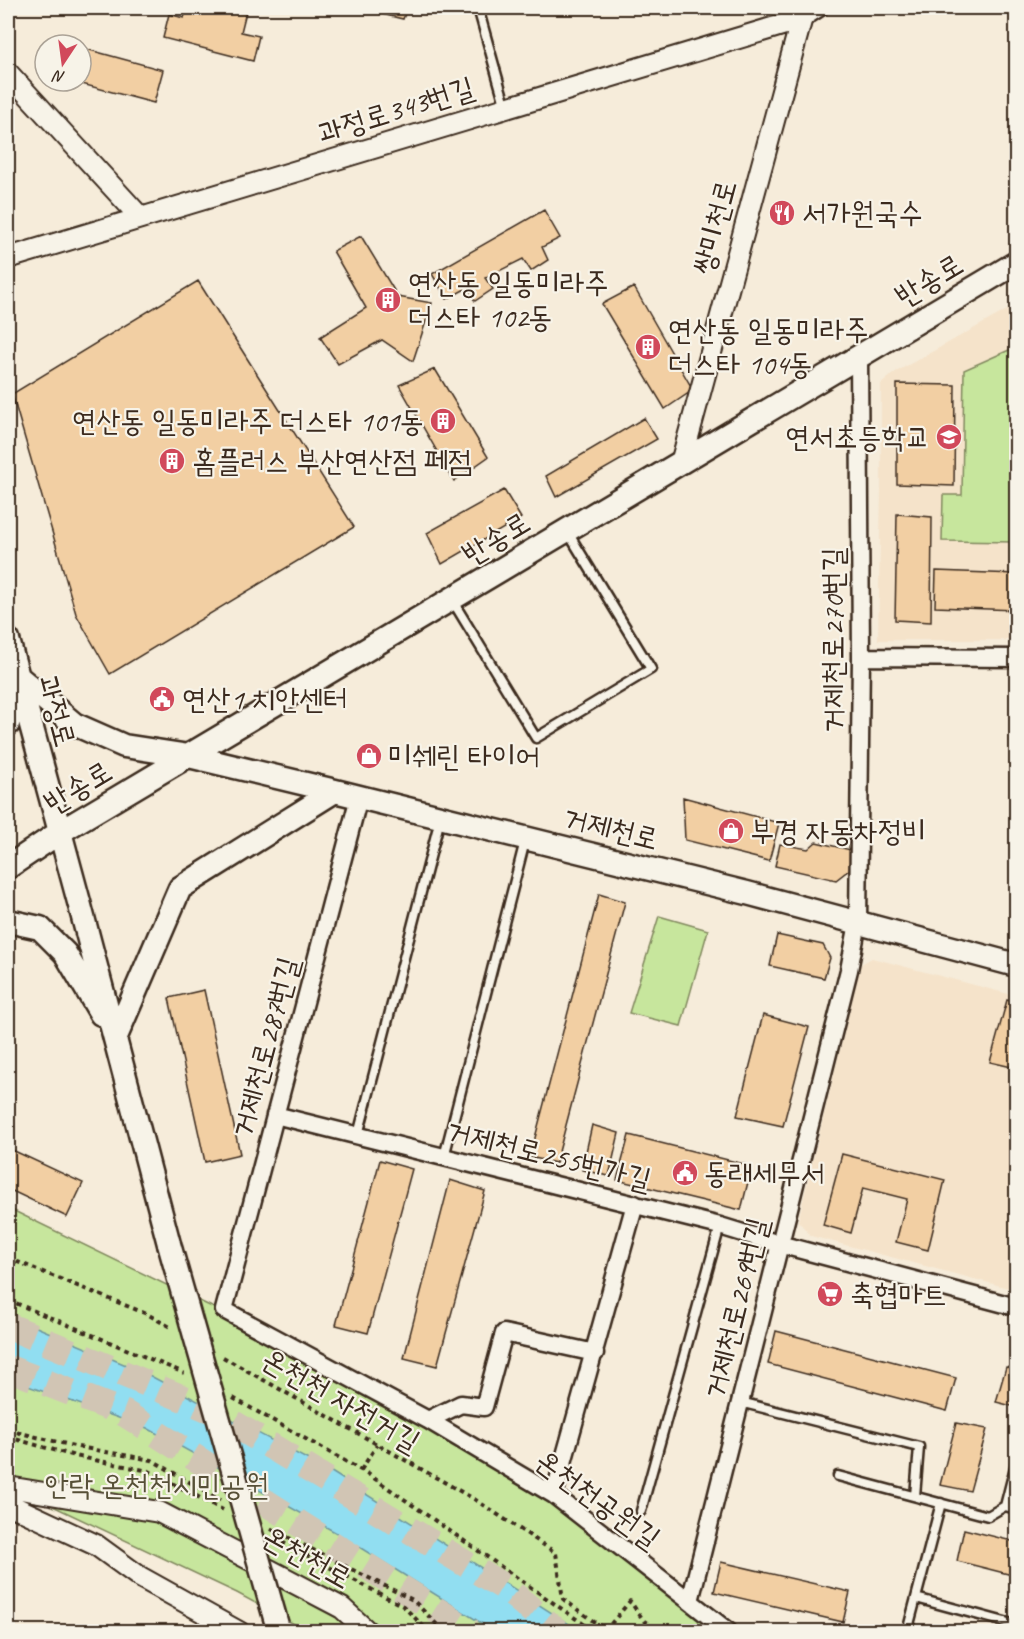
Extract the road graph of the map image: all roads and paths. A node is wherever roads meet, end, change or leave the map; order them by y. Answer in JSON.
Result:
{"nodes":[{"id":1,"x":478,"y":8,"type":"edge"},
{"id":2,"x":819,"y":8,"type":"edge"},
{"id":3,"x":804,"y":13,"type":"edge"},
{"id":4,"x":8,"y":73,"type":"edge"},
{"id":5,"x":506,"y":108,"type":"junction"},
{"id":6,"x":141,"y":218,"type":"junction"},
{"id":7,"x":8,"y":258,"type":"edge"},
{"id":8,"x":1017,"y":263,"type":"edge"},
{"id":9,"x":859,"y":356,"type":"junction"},
{"id":10,"x":681,"y":463,"type":"junction"},
{"id":11,"x":567,"y":531,"type":"junction"},
{"id":12,"x":452,"y":599,"type":"junction"},
{"id":13,"x":8,"y":640,"type":"edge"},
{"id":14,"x":861,"y":657,"type":"junction"},
{"id":15,"x":1017,"y":658,"type":"edge"},
{"id":16,"x":16,"y":675,"type":"junction"},
{"id":17,"x":8,"y":724,"type":"edge"},
{"id":18,"x":189,"y":756,"type":"junction"},
{"id":19,"x":335,"y":791,"type":"junction"},
{"id":20,"x":359,"y":797,"type":"junction"},
{"id":21,"x":440,"y":818,"type":"junction"},
{"id":22,"x":60,"y":832,"type":"junction"},
{"id":23,"x":526,"y":838,"type":"junction"},
{"id":24,"x":8,"y":867,"type":"edge"},
{"id":25,"x":8,"y":921,"type":"edge"},
{"id":26,"x":858,"y":923,"type":"junction"},
{"id":27,"x":1017,"y":964,"type":"edge"},
{"id":28,"x":115,"y":1039,"type":"junction"},
{"id":29,"x":275,"y":1115,"type":"junction"},
{"id":30,"x":358,"y":1135,"type":"junction"},
{"id":31,"x":444,"y":1157,"type":"junction"},
{"id":32,"x":635,"y":1204,"type":"junction"},
{"id":33,"x":720,"y":1226,"type":"junction"},
{"id":34,"x":779,"y":1244,"type":"junction"},
{"id":35,"x":8,"y":1258,"type":"edge"},
{"id":36,"x":8,"y":1300,"type":"edge"},
{"id":37,"x":1017,"y":1307,"type":"edge"},
{"id":38,"x":224,"y":1310,"type":"joint"},
{"id":39,"x":177,"y":1331,"type":"dead end"},
{"id":40,"x":595,"y":1353,"type":"junction"},
{"id":41,"x":217,"y":1354,"type":"dead end"},
{"id":42,"x":193,"y":1377,"type":"dead end"},
{"id":43,"x":224,"y":1392,"type":"dead end"},
{"id":44,"x":740,"y":1402,"type":"junction"},
{"id":45,"x":428,"y":1420,"type":"junction"},
{"id":46,"x":377,"y":1445,"type":"junction"},
{"id":47,"x":1017,"y":1463,"type":"edge"},
{"id":48,"x":361,"y":1470,"type":"junction"},
{"id":49,"x":838,"y":1476,"type":"dead end"},
{"id":50,"x":8,"y":1487,"type":"edge"},
{"id":51,"x":554,"y":1495,"type":"junction"},
{"id":52,"x":915,"y":1496,"type":"junction"},
{"id":53,"x":941,"y":1503,"type":"junction"},
{"id":54,"x":8,"y":1504,"type":"edge"},
{"id":55,"x":1005,"y":1506,"type":"junction"},
{"id":56,"x":1017,"y":1509,"type":"edge"},
{"id":57,"x":641,"y":1510,"type":"dead end"},
{"id":58,"x":916,"y":1599,"type":"junction"},
{"id":59,"x":690,"y":1601,"type":"junction"},
{"id":60,"x":1017,"y":1625,"type":"edge"},
{"id":61,"x":277,"y":1628,"type":"edge"},
{"id":62,"x":606,"y":1631,"type":"edge"},
{"id":63,"x":239,"y":1632,"type":"edge"},
{"id":64,"x":368,"y":1632,"type":"edge"},
{"id":65,"x":595,"y":1632,"type":"edge"},
{"id":66,"x":662,"y":1632,"type":"edge"},
{"id":67,"x":729,"y":1632,"type":"edge"},
{"id":68,"x":908,"y":1632,"type":"edge"}],
"edges":[{"from":1,"to":5,"type":"lane"},
{"from":2,"to":3,"type":"street"},
{"from":3,"to":5,"type":"street","name":"과정로343번길"},
{"from":3,"to":10,"type":"street","name":"쌍미천로"},
{"from":4,"to":6,"type":"street"},
{"from":5,"to":6,"type":"street","name":"과정로343번길"},
{"from":6,"to":7,"type":"street","name":"과정로343번길"},
{"from":8,"to":9,"type":"main road","name":"반송로"},
{"from":9,"to":10,"type":"main road","name":"반송로"},
{"from":9,"to":14,"type":"street","name":"거제천로270번길"},
{"from":10,"to":11,"type":"main road","name":"반송로"},
{"from":11,"to":12,"type":"main road","name":"반송로"},
{"from":11,"to":12,"type":"lane"},
{"from":12,"to":18,"type":"main road","name":"반송로"},
{"from":13,"to":16,"type":"main road","name":"과정로"},
{"from":14,"to":15,"type":"street"},
{"from":14,"to":26,"type":"street","name":"거제천로270번길"},
{"from":16,"to":17,"type":"main road"},
{"from":16,"to":18,"type":"main road","name":"거제천로"},
{"from":16,"to":22,"type":"main road","name":"과정로"},
{"from":18,"to":19,"type":"main road","name":"거제천로"},
{"from":18,"to":22,"type":"main road","name":"반송로"},
{"from":19,"to":20,"type":"main road","name":"거제천로"},
{"from":19,"to":28,"type":"main road"},
{"from":20,"to":21,"type":"main road","name":"거제천로"},
{"from":20,"to":29,"type":"street","name":"거제천로287번길"},
{"from":21,"to":23,"type":"main road","name":"거제천로"},
{"from":21,"to":30,"type":"lane"},
{"from":22,"to":24,"type":"main road","name":"반송로"},
{"from":22,"to":28,"type":"main road","name":"과정로"},
{"from":23,"to":26,"type":"main road","name":"거제천로"},
{"from":23,"to":31,"type":"lane"},
{"from":25,"to":28,"type":"main road"},
{"from":26,"to":27,"type":"main road","name":"거제천로"},
{"from":26,"to":34,"type":"street","name":"거제천로269번길"},
{"from":28,"to":61,"type":"main road","name":"과정로","bridge":true},
{"from":29,"to":30,"type":"street","name":"거제천로255번가길"},
{"from":29,"to":38,"type":"street","name":"거제천로287번길"},
{"from":30,"to":31,"type":"street","name":"거제천로255번가길"},
{"from":31,"to":32,"type":"street","name":"거제천로255번가길"},
{"from":32,"to":33,"type":"street","name":"거제천로255번가길"},
{"from":32,"to":40,"type":"street"},
{"from":33,"to":34,"type":"street","name":"거제천로255번가길"},
{"from":33,"to":57,"type":"lane"},
{"from":34,"to":37,"type":"street","name":"거제천로255번가길"},
{"from":34,"to":44,"type":"street","name":"거제천로269번길"},
{"from":35,"to":39,"type":"path"},
{"from":36,"to":42,"type":"path"},
{"from":38,"to":45,"type":"street","name":"온천천공원길"},
{"from":40,"to":45,"type":"street"},
{"from":40,"to":51,"type":"street"},
{"from":41,"to":46,"type":"path","name":"온천천 자전거길"},
{"from":43,"to":48,"type":"path"},
{"from":44,"to":52,"type":"lane"},
{"from":44,"to":59,"type":"street","name":"거제천로269번길"},
{"from":45,"to":51,"type":"street","name":"온천천공원길"},
{"from":46,"to":48,"type":"path"},
{"from":46,"to":62,"type":"path","name":"온천천 자전거길"},
{"from":47,"to":55,"type":"lane"},
{"from":48,"to":65,"type":"path"},
{"from":49,"to":52,"type":"lane"},
{"from":50,"to":64,"type":"street","name":"온천천로"},
{"from":51,"to":59,"type":"street","name":"온천천공원길"},
{"from":52,"to":53,"type":"lane"},
{"from":53,"to":55,"type":"lane"},
{"from":53,"to":58,"type":"lane"},
{"from":54,"to":63,"type":"street"},
{"from":55,"to":56,"type":"lane"},
{"from":58,"to":60,"type":"lane"},
{"from":58,"to":68,"type":"lane"},
{"from":59,"to":67,"type":"street","name":"온천천공원길"},
{"from":62,"to":66,"type":"path","name":"온천천 자전거길"}]}
